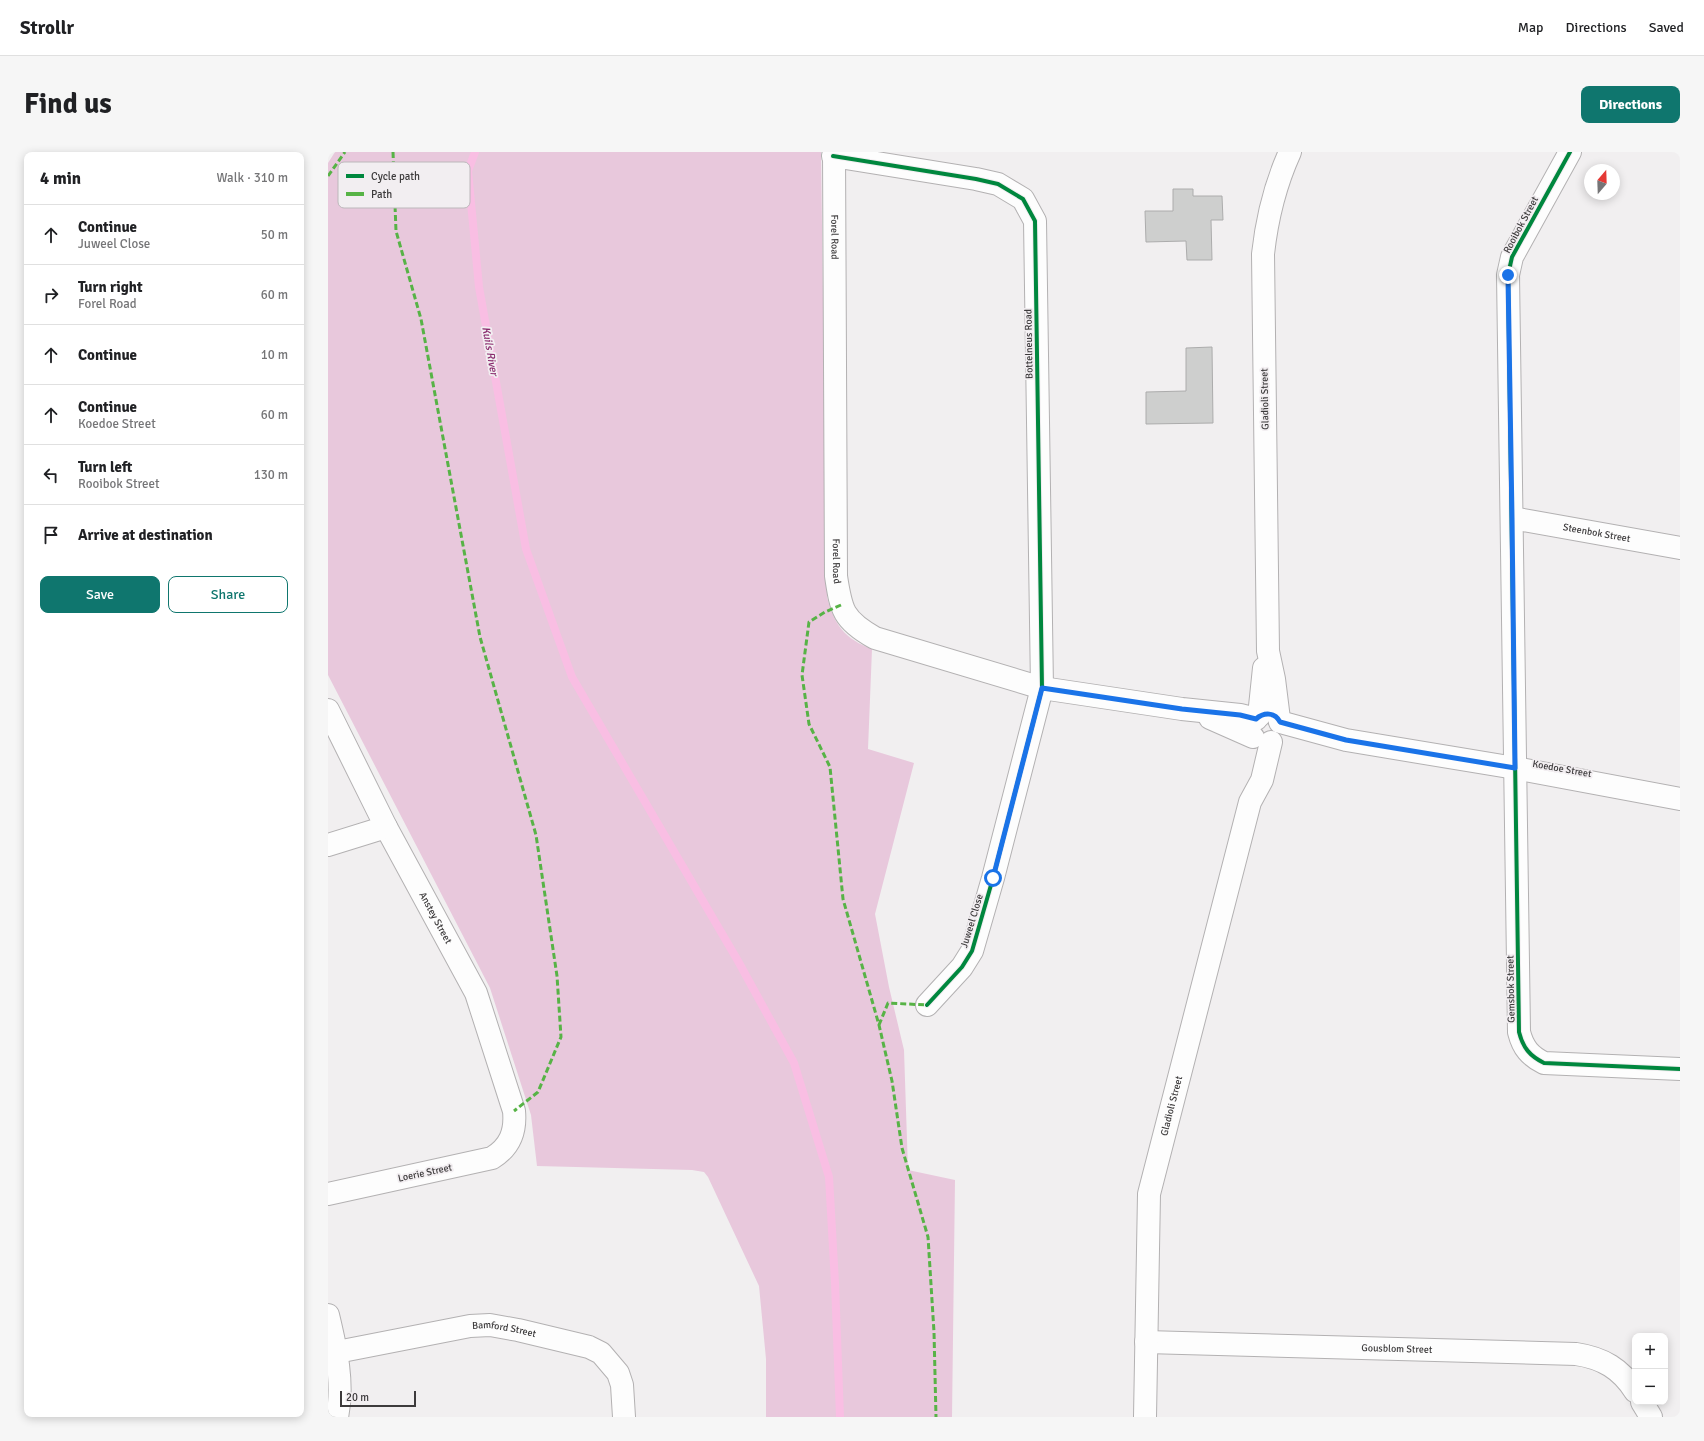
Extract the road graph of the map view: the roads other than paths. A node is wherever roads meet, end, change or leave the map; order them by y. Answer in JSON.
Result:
{"nodes":[{"id":1,"x":1290,"y":152,"type":"edge"},
{"id":2,"x":1570,"y":152,"type":"edge"},
{"id":3,"x":834,"y":154,"type":"edge"},
{"id":4,"x":1512,"y":518,"type":"junction"},
{"id":5,"x":1680,"y":548,"type":"edge"},
{"id":6,"x":1042,"y":688,"type":"junction"},
{"id":7,"x":328,"y":710,"type":"edge"},
{"id":8,"x":1266,"y":729,"type":"junction"},
{"id":9,"x":1515,"y":768,"type":"junction"},
{"id":10,"x":1680,"y":799,"type":"edge"},
{"id":11,"x":386,"y":827,"type":"junction"},
{"id":12,"x":328,"y":845,"type":"edge"},
{"id":13,"x":927,"y":1005,"type":"dead end"},
{"id":14,"x":1680,"y":1069,"type":"edge"},
{"id":15,"x":513,"y":1136,"type":"joint"},
{"id":16,"x":328,"y":1194,"type":"edge"},
{"id":17,"x":328,"y":1315,"type":"edge"},
{"id":18,"x":1146,"y":1342,"type":"junction"},
{"id":19,"x":337,"y":1352,"type":"junction"},
{"id":20,"x":1632,"y":1387,"type":"edge"},
{"id":21,"x":1644,"y":1405,"type":"edge"},
{"id":22,"x":337,"y":1417,"type":"edge"},
{"id":23,"x":624,"y":1417,"type":"edge"},
{"id":24,"x":1146,"y":1417,"type":"edge"},
{"id":25,"x":1651,"y":1417,"type":"edge"}],
"edges":[{"from":1,"to":8,"type":"street","name":"Gladioli Street"},
{"from":2,"to":4,"type":"street","name":"Rooibok Street"},
{"from":3,"to":6,"type":"street","name":"Forel Road"},
{"from":3,"to":6,"type":"street","name":"Bottelneus Road"},
{"from":4,"to":5,"type":"street","name":"Steenbok Street"},
{"from":4,"to":9,"type":"street","name":"Rooibok Street"},
{"from":6,"to":8,"type":"street","name":"Forel Road"},
{"from":6,"to":13,"type":"street","name":"Juweel Close"},
{"from":7,"to":11,"type":"street","name":"Anstey Street"},
{"from":8,"to":9,"type":"street","name":"Koedoe Street"},
{"from":8,"to":18,"type":"street","name":"Gladioli Street"},
{"from":9,"to":10,"type":"street","name":"Koedoe Street"},
{"from":9,"to":14,"type":"street","name":"Gemsbok Street"},
{"from":11,"to":12,"type":"street"},
{"from":11,"to":15,"type":"street","name":"Anstey Street"},
{"from":15,"to":16,"type":"street","name":"Loerie Street"},
{"from":17,"to":19,"type":"street"},
{"from":18,"to":20,"type":"street","name":"Gousblom Street"},
{"from":18,"to":24,"type":"street","name":"Gladioli Street"},
{"from":19,"to":22,"type":"street"},
{"from":19,"to":23,"type":"street","name":"Bamford Street"},
{"from":21,"to":25,"type":"street"}]}
